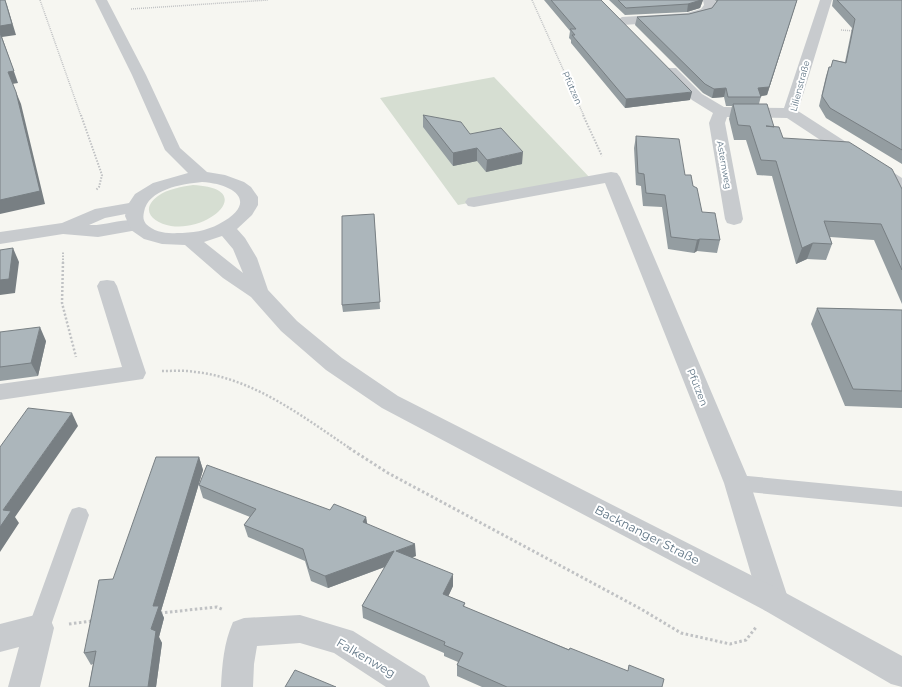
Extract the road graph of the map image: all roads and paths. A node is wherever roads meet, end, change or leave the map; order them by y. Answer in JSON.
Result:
{"nodes":[{"id":1,"x":40,"y":0,"type":"edge"},
{"id":2,"x":268,"y":0,"type":"edge"},
{"id":3,"x":532,"y":0,"type":"edge"},
{"id":4,"x":710,"y":0,"type":"edge"},
{"id":5,"x":826,"y":0,"type":"edge"},
{"id":6,"x":105,"y":5,"type":"edge"},
{"id":7,"x":817,"y":24,"type":"junction"},
{"id":8,"x":855,"y":31,"type":"edge"},
{"id":9,"x":632,"y":32,"type":"edge"},
{"id":10,"x":658,"y":58,"type":"edge"},
{"id":11,"x":721,"y":112,"type":"junction"},
{"id":12,"x":790,"y":113,"type":"junction"},
{"id":13,"x":173,"y":150,"type":"junction"},
{"id":14,"x":202,"y":177,"type":"junction"},
{"id":15,"x":611,"y":177,"type":"junction"},
{"id":16,"x":167,"y":183,"type":"junction"},
{"id":17,"x":902,"y":186,"type":"edge"},
{"id":18,"x":94,"y":193,"type":"dead end"},
{"id":19,"x":474,"y":202,"type":"dead end"},
{"id":20,"x":136,"y":216,"type":"junction"},
{"id":21,"x":734,"y":219,"type":"dead end"},
{"id":22,"x":63,"y":228,"type":"junction"},
{"id":23,"x":225,"y":228,"type":"junction"},
{"id":24,"x":0,"y":238,"type":"edge"},
{"id":25,"x":190,"y":239,"type":"junction"},
{"id":26,"x":107,"y":286,"type":"dead end"},
{"id":27,"x":258,"y":292,"type":"junction"},
{"id":28,"x":136,"y":373,"type":"junction"},
{"id":29,"x":70,"y":383,"type":"junction"},
{"id":30,"x":0,"y":392,"type":"edge"},
{"id":31,"x":737,"y":484,"type":"junction"},
{"id":32,"x":902,"y":499,"type":"edge"},
{"id":33,"x":78,"y":515,"type":"dead end"},
{"id":34,"x":774,"y":601,"type":"junction"},
{"id":35,"x":155,"y":614,"type":"edge"},
{"id":36,"x":101,"y":620,"type":"edge"},
{"id":37,"x":39,"y":628,"type":"junction"},
{"id":38,"x":244,"y":632,"type":"junction"},
{"id":39,"x":0,"y":638,"type":"edge"},
{"id":40,"x":902,"y":672,"type":"edge"},
{"id":41,"x":24,"y":687,"type":"edge"},
{"id":42,"x":237,"y":687,"type":"edge"},
{"id":43,"x":414,"y":687,"type":"edge"}],
"edges":[{"from":1,"to":18,"type":"path"},
{"from":2,"to":6,"type":"path"},
{"from":3,"to":15,"type":"path","name":"Pfützen"},
{"from":4,"to":9,"type":"street"},
{"from":5,"to":7,"type":"street","name":"Lilienstraße"},
{"from":6,"to":13,"type":"street"},
{"from":7,"to":8,"type":"path"},
{"from":7,"to":12,"type":"street","name":"Lilienstraße"},
{"from":10,"to":11,"type":"street"},
{"from":11,"to":12,"type":"street"},
{"from":11,"to":21,"type":"street","name":"Asternweg"},
{"from":12,"to":17,"type":"street","name":"Lilienstraße"},
{"from":13,"to":14,"type":"street"},
{"from":13,"to":16,"type":"street"},
{"from":14,"to":16,"type":"street"},
{"from":14,"to":23,"type":"street"},
{"from":15,"to":19,"type":"street"},
{"from":15,"to":31,"type":"street","name":"Pfützen"},
{"from":16,"to":20,"type":"street"},
{"from":20,"to":22,"type":"street"},
{"from":20,"to":25,"type":"street"},
{"from":22,"to":24,"type":"street"},
{"from":22,"to":29,"type":"path"},
{"from":23,"to":25,"type":"street"},
{"from":23,"to":27,"type":"street"},
{"from":25,"to":27,"type":"street","name":"Backnanger Straße"},
{"from":26,"to":28,"type":"street"},
{"from":27,"to":34,"type":"street","name":"Backnanger Straße"},
{"from":28,"to":29,"type":"street"},
{"from":28,"to":34,"type":"path"},
{"from":29,"to":30,"type":"street"},
{"from":31,"to":32,"type":"lane"},
{"from":31,"to":34,"type":"street","name":"Pfützen"},
{"from":33,"to":37,"type":"lane"},
{"from":34,"to":40,"type":"street","name":"Backnanger Straße"},
{"from":35,"to":38,"type":"path"},
{"from":36,"to":37,"type":"path"},
{"from":37,"to":39,"type":"street"},
{"from":37,"to":41,"type":"street"},
{"from":38,"to":42,"type":"street"},
{"from":38,"to":43,"type":"street","name":"Falkenweg"}]}
